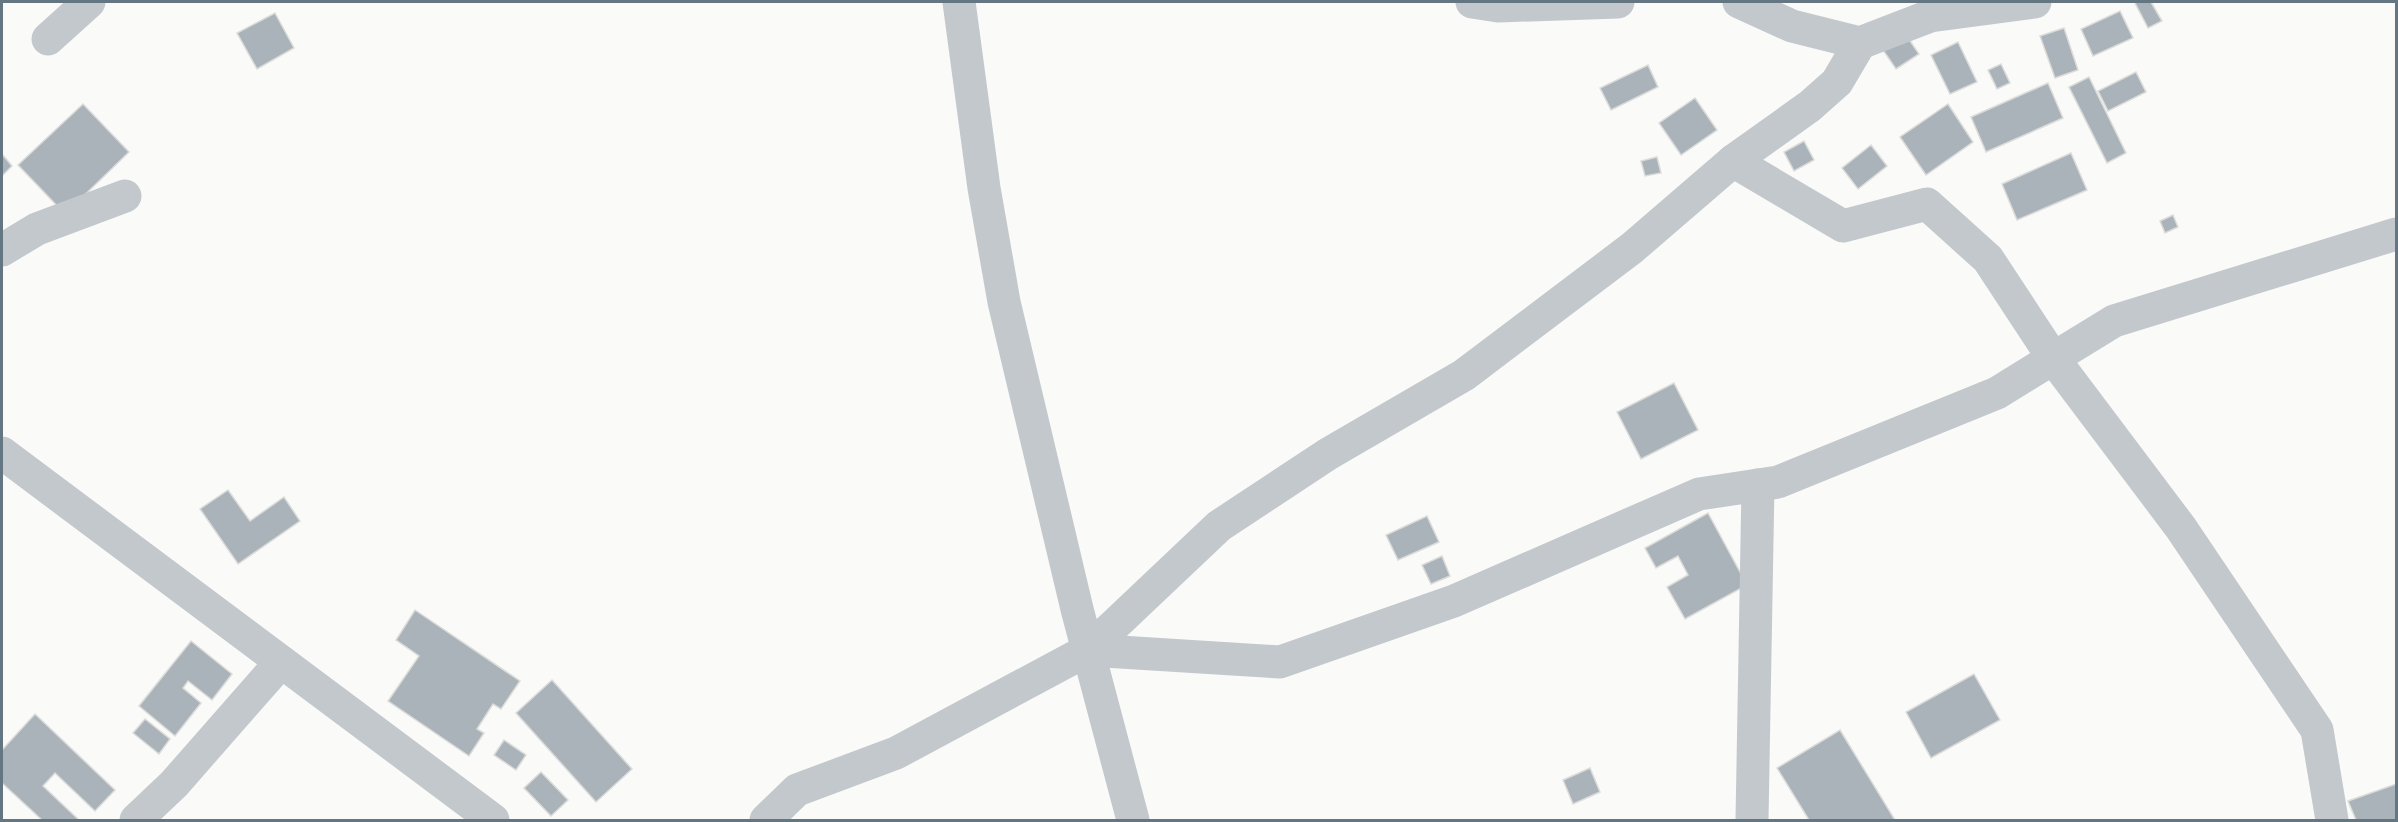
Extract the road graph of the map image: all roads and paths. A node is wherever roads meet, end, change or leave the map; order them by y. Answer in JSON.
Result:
{"nodes":[{"id":1,"x":88,"y":2,"type":"edge"},
{"id":2,"x":959,"y":2,"type":"edge"},
{"id":3,"x":1472,"y":2,"type":"edge"},
{"id":4,"x":1618,"y":2,"type":"edge"},
{"id":5,"x":1739,"y":2,"type":"edge"},
{"id":6,"x":2035,"y":2,"type":"edge"},
{"id":7,"x":48,"y":39,"type":"dead end"},
{"id":8,"x":1860,"y":43,"type":"junction"},
{"id":9,"x":1733,"y":161,"type":"junction"},
{"id":10,"x":125,"y":196,"type":"dead end"},
{"id":11,"x":2397,"y":234,"type":"edge"},
{"id":12,"x":2,"y":250,"type":"edge"},
{"id":13,"x":2053,"y":358,"type":"junction"},
{"id":14,"x":2,"y":453,"type":"edge"},
{"id":15,"x":1758,"y":485,"type":"junction"},
{"id":16,"x":1088,"y":650,"type":"junction"},
{"id":17,"x":281,"y":662,"type":"junction"},
{"id":18,"x":1129,"y":816,"type":"edge"},
{"id":19,"x":136,"y":820,"type":"edge"},
{"id":20,"x":493,"y":820,"type":"edge"},
{"id":21,"x":766,"y":820,"type":"edge"},
{"id":22,"x":1752,"y":820,"type":"edge"},
{"id":23,"x":2332,"y":820,"type":"edge"}],
"edges":[{"from":1,"to":7,"type":"street"},
{"from":2,"to":16,"type":"street"},
{"from":3,"to":4,"type":"street"},
{"from":5,"to":8,"type":"street"},
{"from":6,"to":8,"type":"street"},
{"from":8,"to":9,"type":"street"},
{"from":9,"to":13,"type":"street"},
{"from":9,"to":16,"type":"street"},
{"from":10,"to":12,"type":"street"},
{"from":11,"to":13,"type":"street"},
{"from":13,"to":15,"type":"street"},
{"from":13,"to":23,"type":"street"},
{"from":14,"to":17,"type":"street"},
{"from":15,"to":16,"type":"street"},
{"from":15,"to":22,"type":"street"},
{"from":16,"to":18,"type":"street"},
{"from":16,"to":21,"type":"street"},
{"from":17,"to":19,"type":"street"},
{"from":17,"to":20,"type":"street"}]}
